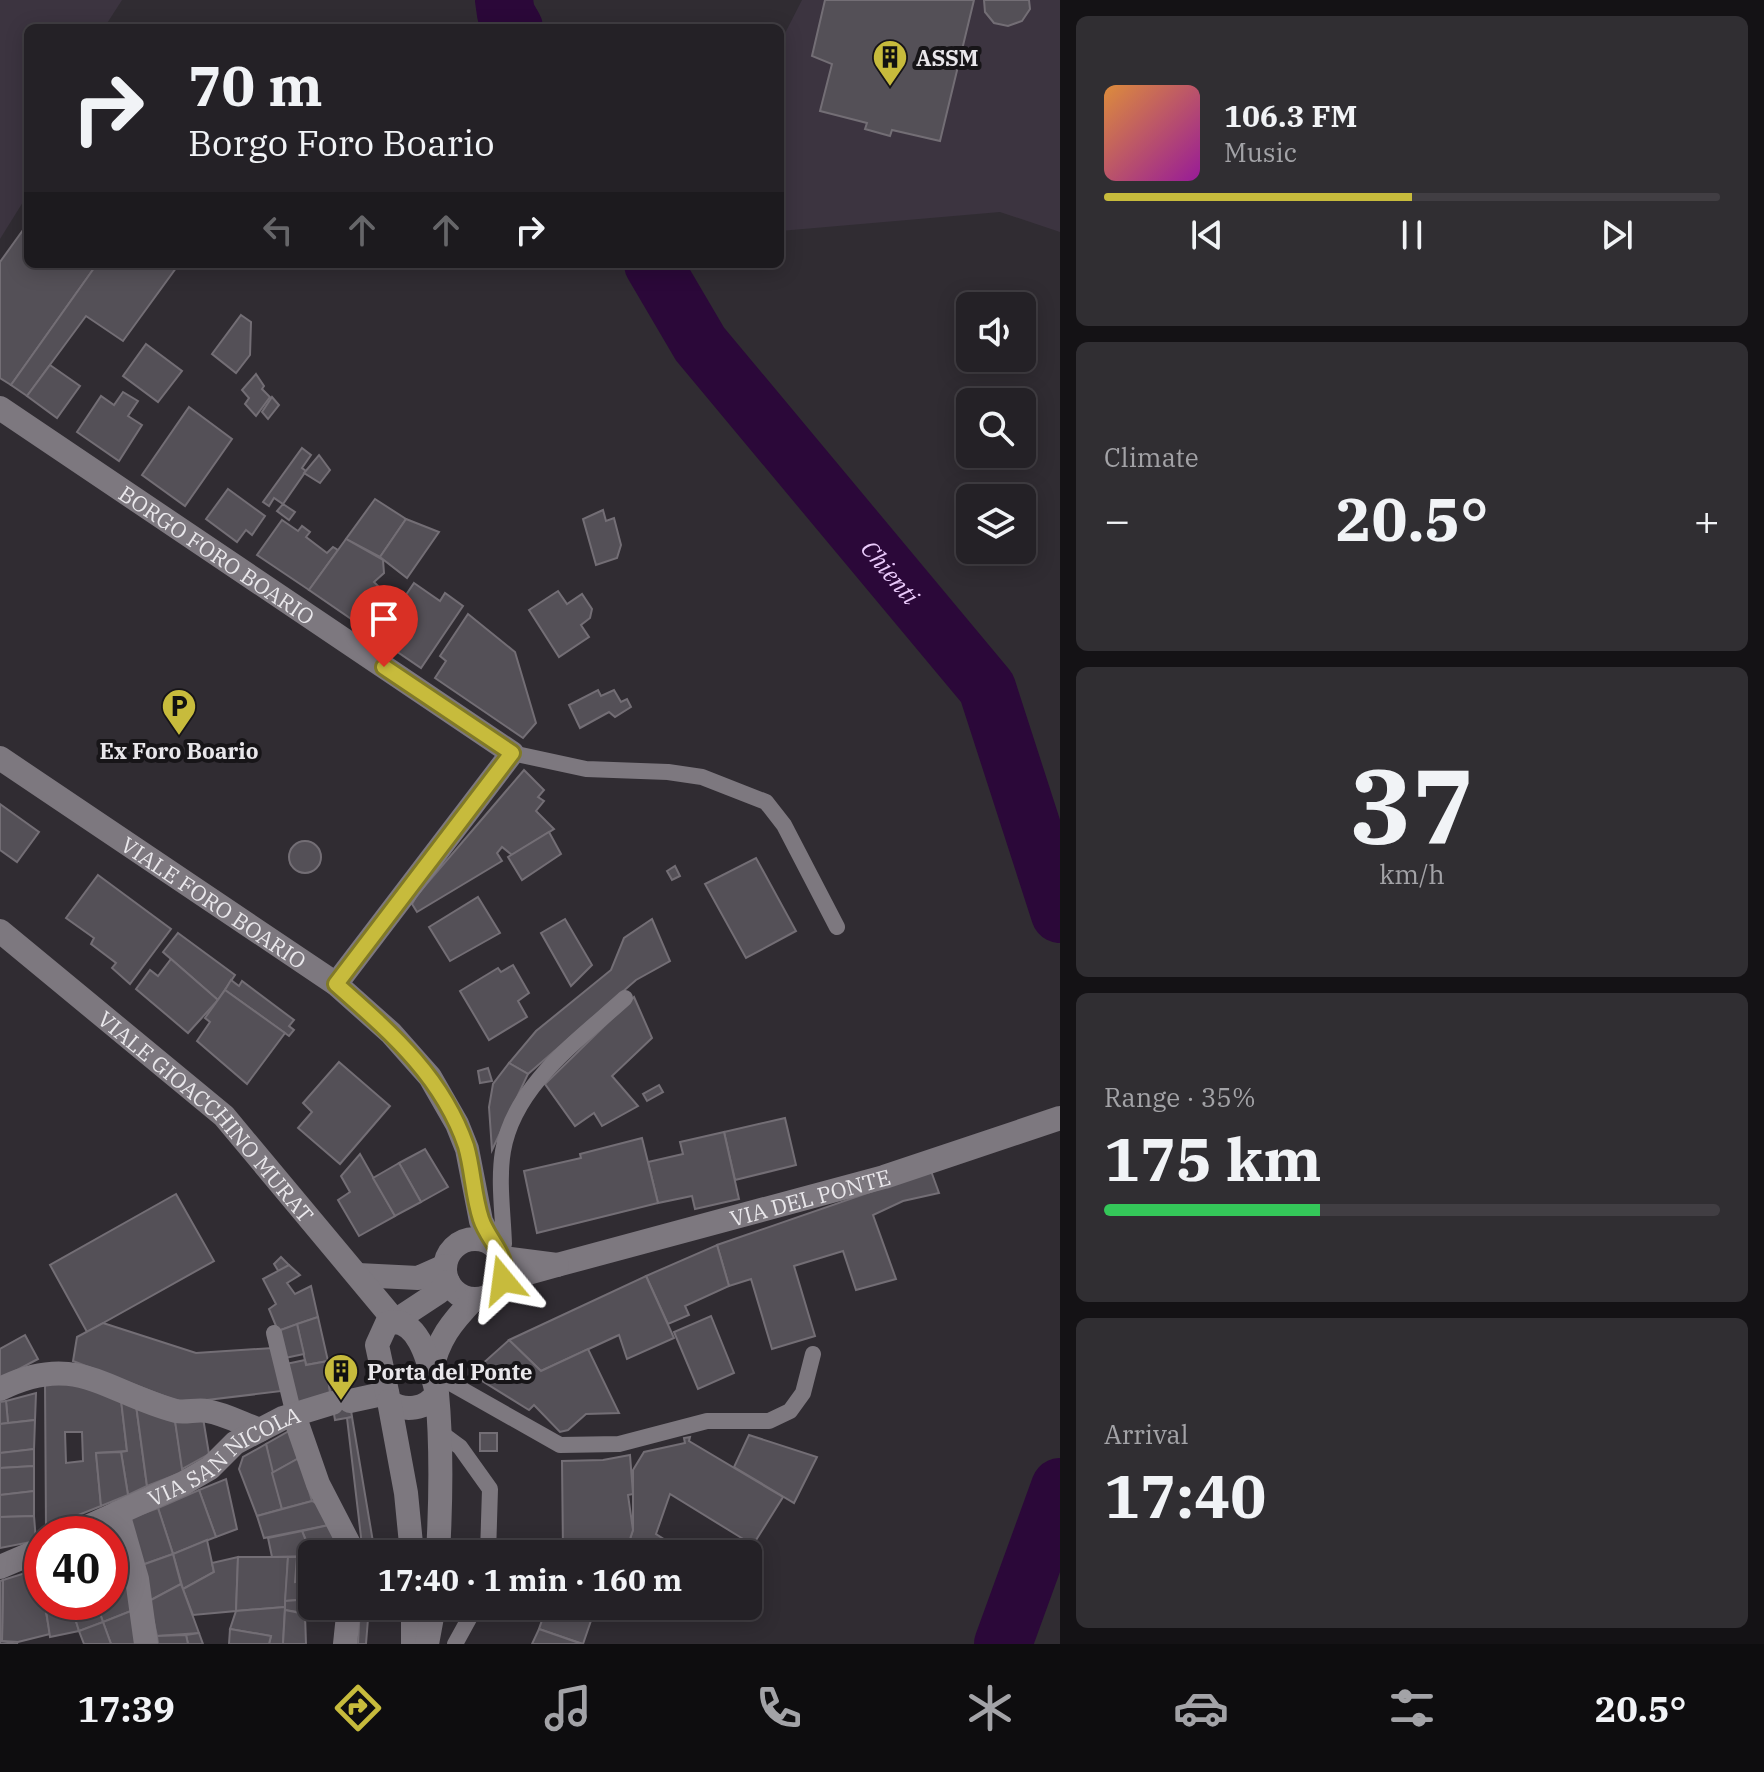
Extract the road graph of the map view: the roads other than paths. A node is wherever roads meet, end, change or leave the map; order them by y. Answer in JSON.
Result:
{"nodes":[{"id":1,"x":0,"y":408,"type":"edge"},
{"id":2,"x":512,"y":753,"type":"junction"},
{"id":3,"x":0,"y":758,"type":"edge"},
{"id":4,"x":837,"y":927,"type":"dead end"},
{"id":5,"x":0,"y":931,"type":"edge"},
{"id":6,"x":336,"y":984,"type":"junction"},
{"id":7,"x":625,"y":998,"type":"dead end"},
{"id":8,"x":1060,"y":1118,"type":"edge"},
{"id":9,"x":474,"y":1189,"type":"junction"},
{"id":10,"x":460,"y":1243,"type":"junction"},
{"id":11,"x":499,"y":1259,"type":"junction"},
{"id":12,"x":447,"y":1274,"type":"junction"},
{"id":13,"x":358,"y":1275,"type":"junction"},
{"id":14,"x":474,"y":1299,"type":"junction"},
{"id":15,"x":395,"y":1321,"type":"junction"},
{"id":16,"x":274,"y":1333,"type":"dead end"},
{"id":17,"x":813,"y":1354,"type":"dead end"},
{"id":18,"x":434,"y":1382,"type":"junction"},
{"id":19,"x":0,"y":1389,"type":"edge"},
{"id":20,"x":388,"y":1397,"type":"junction"},
{"id":21,"x":294,"y":1415,"type":"junction"},
{"id":22,"x":260,"y":1430,"type":"junction"},
{"id":23,"x":441,"y":1433,"type":"junction"},
{"id":24,"x":118,"y":1513,"type":"junction"},
{"id":25,"x":111,"y":1516,"type":"edge"},
{"id":26,"x":347,"y":1540,"type":"edge"},
{"id":27,"x":411,"y":1540,"type":"edge"},
{"id":28,"x":438,"y":1540,"type":"edge"},
{"id":29,"x":488,"y":1540,"type":"edge"},
{"id":30,"x":24,"y":1557,"type":"edge"},
{"id":31,"x":0,"y":1567,"type":"edge"},
{"id":32,"x":348,"y":1620,"type":"edge"},
{"id":33,"x":413,"y":1620,"type":"edge"},
{"id":34,"x":431,"y":1620,"type":"edge"},
{"id":35,"x":468,"y":1620,"type":"edge"},
{"id":36,"x":146,"y":1644,"type":"edge"},
{"id":37,"x":345,"y":1644,"type":"edge"},
{"id":38,"x":413,"y":1644,"type":"edge"},
{"id":39,"x":427,"y":1644,"type":"edge"},
{"id":40,"x":455,"y":1644,"type":"edge"}],
"edges":[{"from":1,"to":2,"type":"street","name":"BORGO FORO BOARIO"},
{"from":2,"to":4,"type":"lane"},
{"from":2,"to":6,"type":"street"},
{"from":3,"to":6,"type":"street","name":"VIALE FORO BOARIO"},
{"from":5,"to":13,"type":"street","name":"VIALE GIOACCHINO MURAT"},
{"from":6,"to":9,"type":"street","name":"VIALE FORO BOARIO"},
{"from":7,"to":11,"type":"lane"},
{"from":8,"to":11,"type":"street","name":"VIA DEL PONTE"},
{"from":9,"to":10,"type":"street","name":"VIALE FORO BOARIO"},
{"from":9,"to":11,"type":"street","name":"VIALE FORO BOARIO"},
{"from":10,"to":11,"type":"street"},
{"from":10,"to":12,"type":"street"},
{"from":11,"to":14,"type":"street"},
{"from":12,"to":13,"type":"street"},
{"from":12,"to":14,"type":"street"},
{"from":12,"to":15,"type":"street"},
{"from":13,"to":15,"type":"street","name":"VIALE GIOACCHINO MURAT"},
{"from":14,"to":18,"type":"street"},
{"from":15,"to":18,"type":"street","name":"VIALE GIOACCHINO MURAT"},
{"from":15,"to":20,"type":"street"},
{"from":16,"to":21,"type":"lane"},
{"from":17,"to":18,"type":"lane"},
{"from":18,"to":20,"type":"street","name":"VIA SAN NICOLA"},
{"from":18,"to":23,"type":"street"},
{"from":19,"to":22,"type":"street"},
{"from":20,"to":21,"type":"street","name":"VIA SAN NICOLA"},
{"from":20,"to":27,"type":"street"},
{"from":21,"to":22,"type":"street","name":"VIA SAN NICOLA"},
{"from":21,"to":26,"type":"street"},
{"from":22,"to":24,"type":"street","name":"VIA SAN NICOLA"},
{"from":23,"to":28,"type":"street"},
{"from":23,"to":29,"type":"lane"},
{"from":24,"to":25,"type":"street","name":"VIA SAN NICOLA"},
{"from":24,"to":36,"type":"street"},
{"from":30,"to":31,"type":"street"},
{"from":32,"to":37,"type":"street"},
{"from":33,"to":38,"type":"street"},
{"from":34,"to":39,"type":"street"},
{"from":35,"to":40,"type":"lane"}]}
